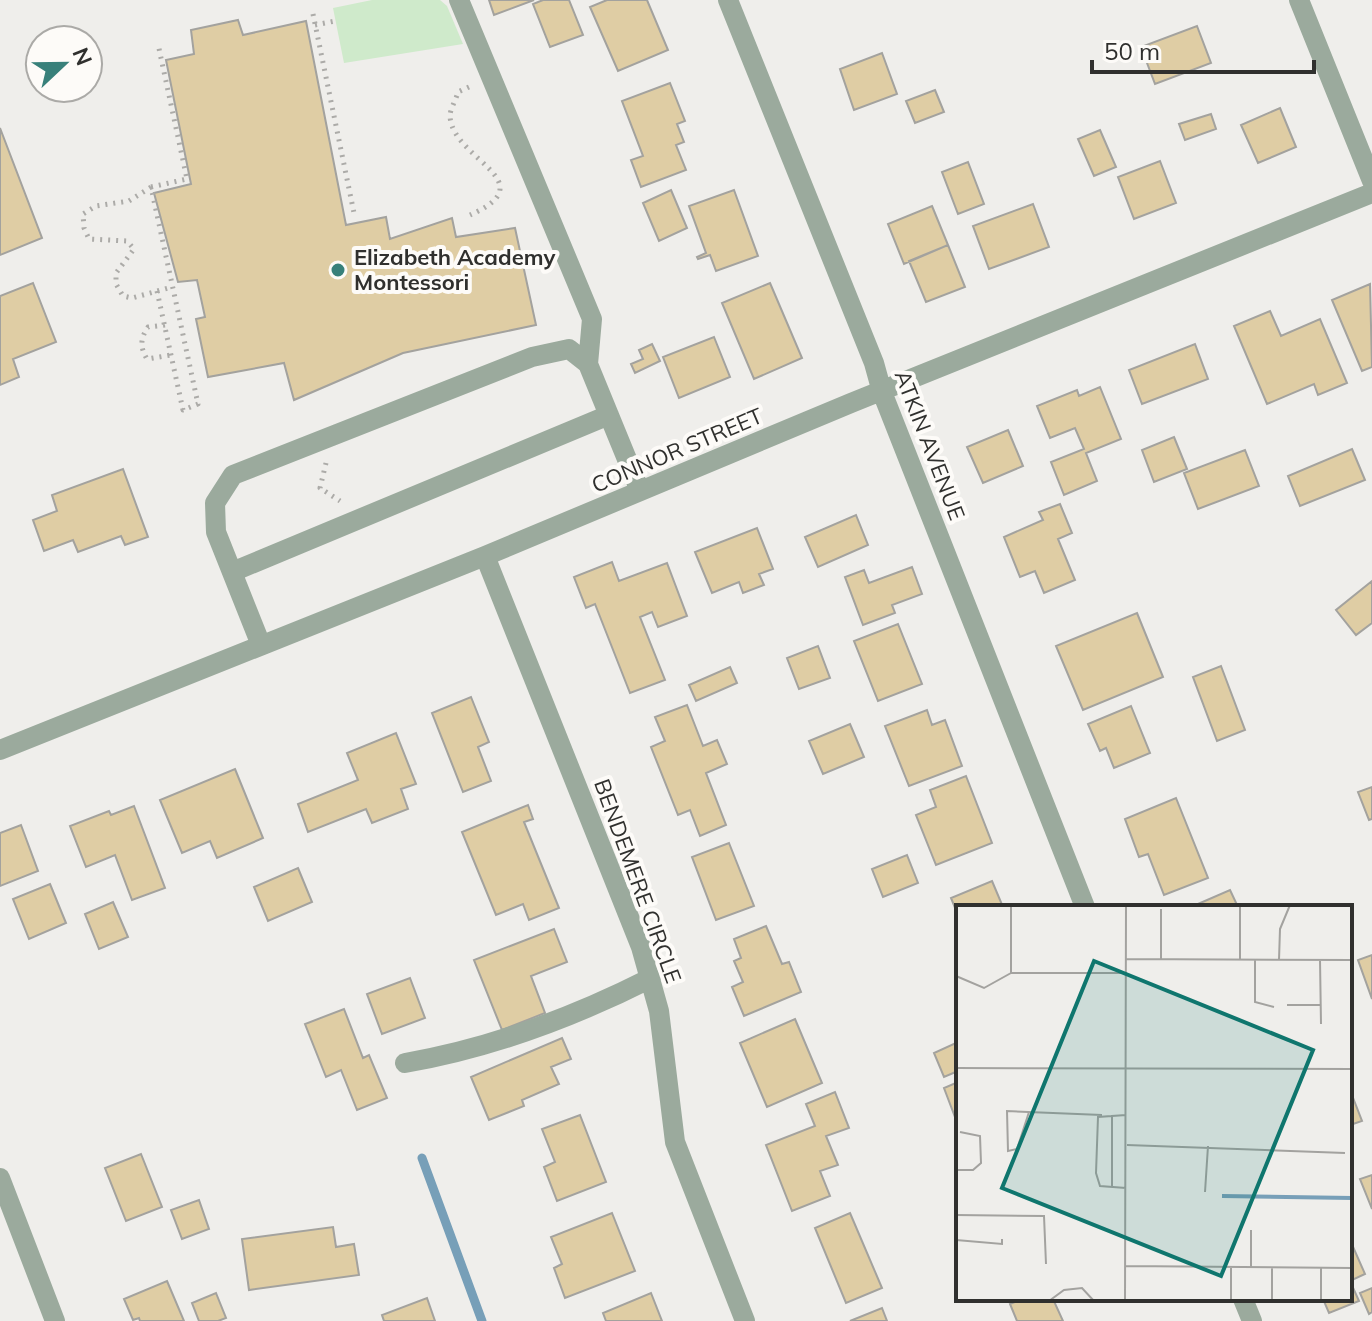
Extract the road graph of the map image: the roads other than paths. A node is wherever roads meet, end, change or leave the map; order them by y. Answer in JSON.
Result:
{"nodes":[{"id":1,"x":459,"y":0,"type":"edge"},
{"id":2,"x":728,"y":0,"type":"edge"},
{"id":3,"x":1299,"y":0,"type":"edge"},
{"id":4,"x":1372,"y":181,"type":"edge"},
{"id":5,"x":1372,"y":193,"type":"edge"},
{"id":6,"x":588,"y":364,"type":"junction"},
{"id":7,"x":882,"y":392,"type":"junction"},
{"id":8,"x":609,"y":415,"type":"junction"},
{"id":9,"x":640,"y":491,"type":"junction"},
{"id":10,"x":485,"y":556,"type":"junction"},
{"id":11,"x":232,"y":572,"type":"junction"},
{"id":12,"x":261,"y":645,"type":"junction"},
{"id":13,"x":0,"y":750,"type":"edge"},
{"id":14,"x":1084,"y":905,"type":"edge"},
{"id":15,"x":651,"y":978,"type":"junction"},
{"id":16,"x":405,"y":1063,"type":"dead end"},
{"id":17,"x":0,"y":1178,"type":"edge"},
{"id":18,"x":1244,"y":1301,"type":"edge"},
{"id":19,"x":55,"y":1321,"type":"edge"},
{"id":20,"x":745,"y":1321,"type":"edge"},
{"id":21,"x":1252,"y":1321,"type":"edge"}],
"edges":[{"from":1,"to":6,"type":"street"},
{"from":2,"to":7,"type":"street","name":"ATKIN AVENUE"},
{"from":3,"to":4,"type":"street"},
{"from":5,"to":7,"type":"street","name":"CONNOR STREET"},
{"from":6,"to":8,"type":"street"},
{"from":6,"to":11,"type":"street"},
{"from":7,"to":9,"type":"street","name":"CONNOR STREET"},
{"from":7,"to":14,"type":"street","name":"ATKIN AVENUE"},
{"from":8,"to":9,"type":"street"},
{"from":8,"to":11,"type":"street"},
{"from":9,"to":10,"type":"street","name":"CONNOR STREET"},
{"from":10,"to":12,"type":"street","name":"CONNOR STREET"},
{"from":10,"to":15,"type":"street","name":"BENDEMERE CIRCLE"},
{"from":11,"to":12,"type":"street"},
{"from":12,"to":13,"type":"street","name":"CONNOR STREET"},
{"from":15,"to":16,"type":"street"},
{"from":15,"to":20,"type":"street","name":"BENDEMERE CIRCLE"},
{"from":17,"to":19,"type":"street"},
{"from":18,"to":21,"type":"street"}]}
